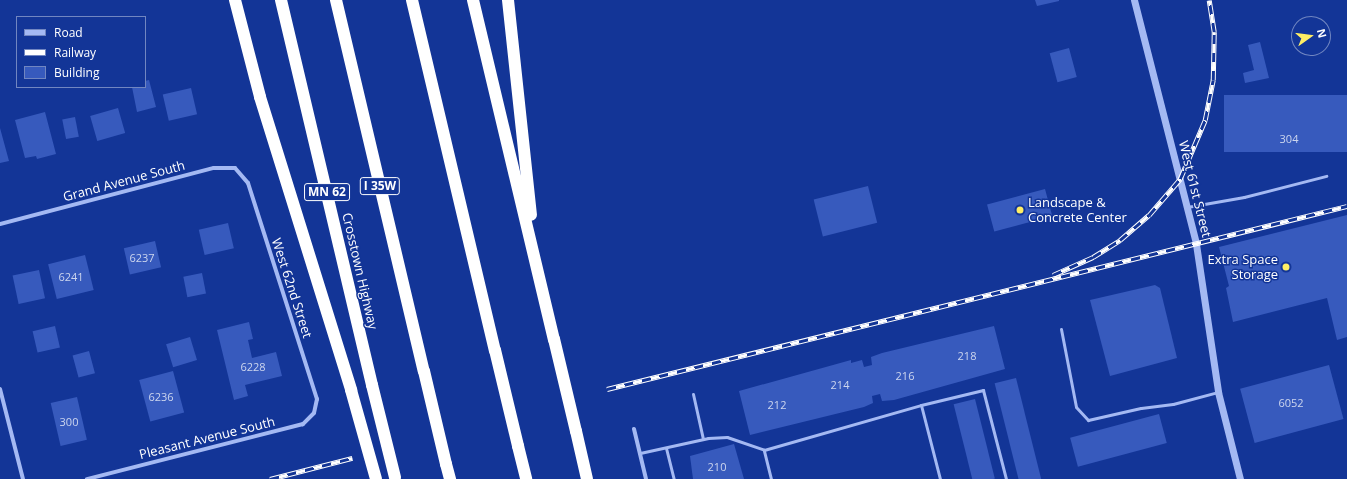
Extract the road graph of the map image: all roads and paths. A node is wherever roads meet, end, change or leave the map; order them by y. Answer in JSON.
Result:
{"nodes":[{"id":1,"x":235,"y":0,"type":"edge"},
{"id":2,"x":281,"y":0,"type":"edge"},
{"id":3,"x":336,"y":0,"type":"edge"},
{"id":4,"x":412,"y":0,"type":"edge"},
{"id":5,"x":473,"y":0,"type":"edge"},
{"id":6,"x":508,"y":0,"type":"edge"},
{"id":7,"x":1134,"y":0,"type":"edge"},
{"id":8,"x":1326,"y":176,"type":"dead end"},
{"id":9,"x":248,"y":183,"type":"joint"},
{"id":10,"x":1188,"y":207,"type":"junction"},
{"id":11,"x":0,"y":224,"type":"edge"},
{"id":12,"x":537,"y":266,"type":"junction"},
{"id":13,"x":1061,"y":329,"type":"dead end"},
{"id":14,"x":0,"y":389,"type":"edge"},
{"id":15,"x":1218,"y":392,"type":"junction"},
{"id":16,"x":693,"y":394,"type":"dead end"},
{"id":17,"x":317,"y":399,"type":"joint"},
{"id":18,"x":921,"y":405,"type":"junction"},
{"id":19,"x":634,"y":429,"type":"dead end"},
{"id":20,"x":703,"y":439,"type":"junction"},
{"id":21,"x":666,"y":448,"type":"junction"},
{"id":22,"x":764,"y":450,"type":"junction"},
{"id":23,"x":640,"y":453,"type":"junction"},
{"id":24,"x":395,"y":478,"type":"edge"},
{"id":25,"x":23,"y":479,"type":"edge"},
{"id":26,"x":87,"y":479,"type":"edge"},
{"id":27,"x":376,"y":479,"type":"edge"},
{"id":28,"x":450,"y":479,"type":"edge"},
{"id":29,"x":526,"y":479,"type":"edge"},
{"id":30,"x":587,"y":479,"type":"edge"},
{"id":31,"x":646,"y":479,"type":"edge"},
{"id":32,"x":674,"y":479,"type":"edge"},
{"id":33,"x":771,"y":479,"type":"edge"},
{"id":34,"x":940,"y":479,"type":"edge"},
{"id":35,"x":1006,"y":479,"type":"edge"},
{"id":36,"x":1240,"y":479,"type":"edge"}],
"edges":[{"from":1,"to":27,"type":"highway","bridge":true},
{"from":2,"to":24,"type":"highway","name":"Crosstown Highway","number":"MN 62","bridge":true},
{"from":3,"to":28,"type":"highway","number":"I 35W","bridge":true},
{"from":4,"to":29,"type":"highway","bridge":true},
{"from":5,"to":12,"type":"highway"},
{"from":6,"to":12,"type":"highway"},
{"from":7,"to":10,"type":"street","name":"West 61st Street"},
{"from":8,"to":10,"type":"lane"},
{"from":9,"to":11,"type":"street","name":"Grand Avenue South"},
{"from":9,"to":17,"type":"street","name":"West 62nd Street"},
{"from":10,"to":15,"type":"street","name":"West 61st Street"},
{"from":12,"to":30,"type":"highway","bridge":true},
{"from":13,"to":15,"type":"lane"},
{"from":14,"to":25,"type":"street"},
{"from":15,"to":36,"type":"street","name":"West 61st Street"},
{"from":16,"to":20,"type":"lane"},
{"from":17,"to":26,"type":"street","name":"Pleasant Avenue South"},
{"from":18,"to":22,"type":"lane"},
{"from":18,"to":34,"type":"lane"},
{"from":18,"to":35,"type":"lane"},
{"from":19,"to":23,"type":"street"},
{"from":20,"to":21,"type":"lane"},
{"from":20,"to":22,"type":"lane"},
{"from":21,"to":23,"type":"lane"},
{"from":21,"to":32,"type":"lane"},
{"from":22,"to":33,"type":"lane"},
{"from":23,"to":31,"type":"street"}]}
